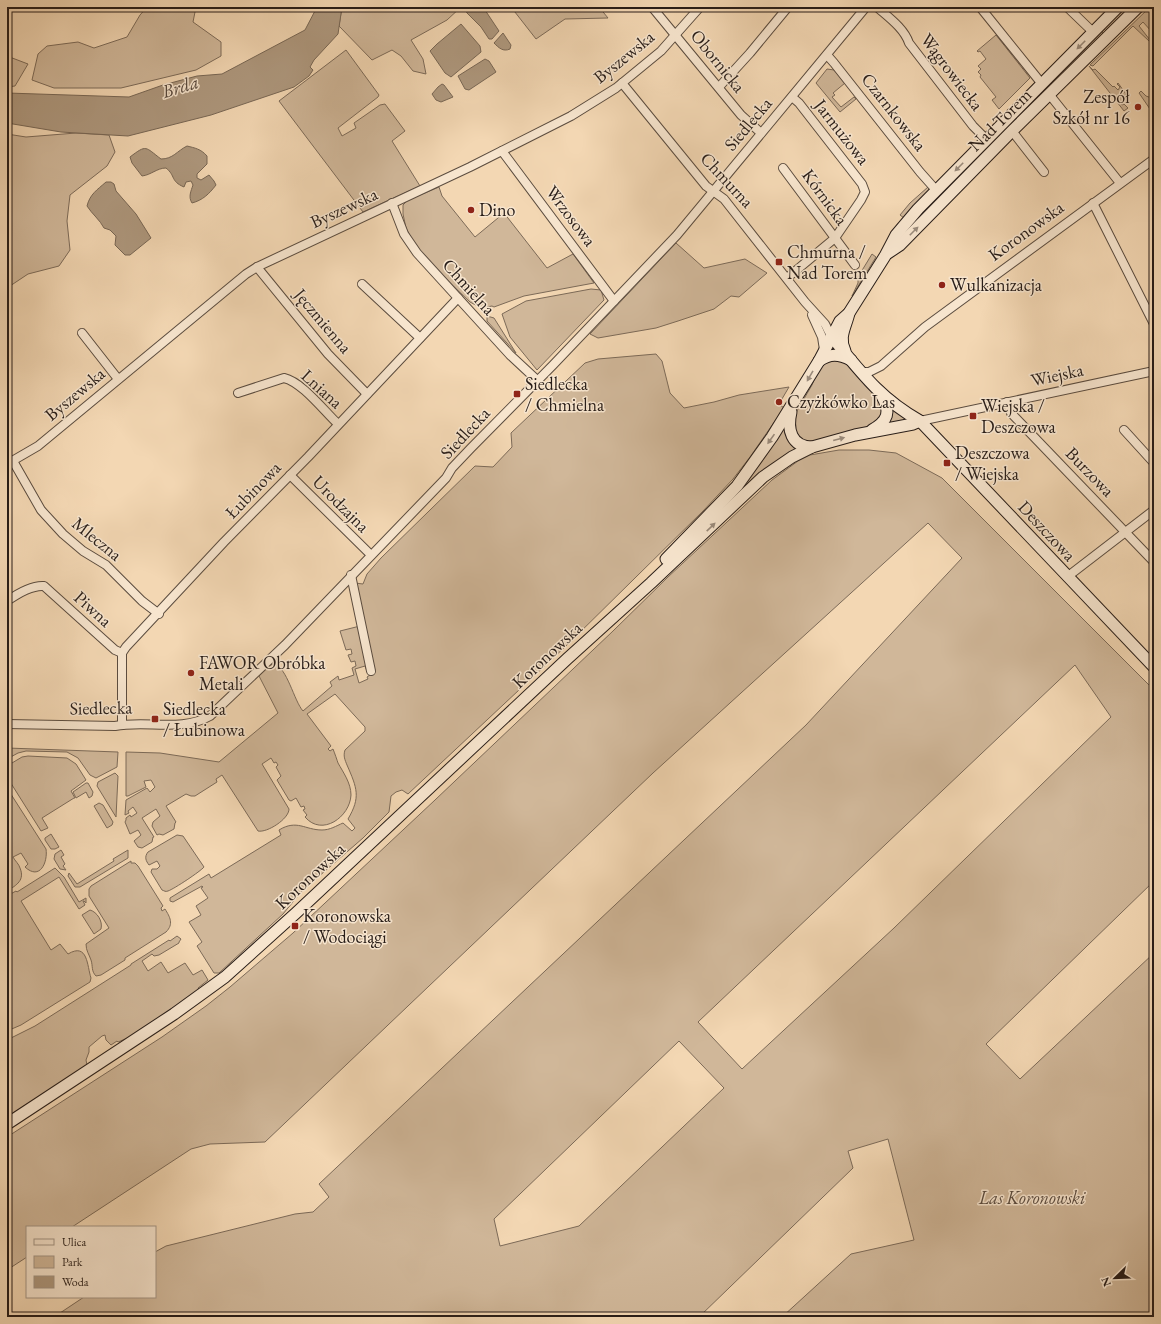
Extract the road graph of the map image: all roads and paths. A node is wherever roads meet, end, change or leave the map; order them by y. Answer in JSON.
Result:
{"nodes":[{"id":1,"x":652,"y":7,"type":"edge"},
{"id":2,"x":700,"y":7,"type":"edge"},
{"id":3,"x":788,"y":7,"type":"edge"},
{"id":4,"x":866,"y":7,"type":"edge"},
{"id":5,"x":877,"y":7,"type":"edge"},
{"id":6,"x":980,"y":7,"type":"edge"},
{"id":7,"x":1067,"y":7,"type":"edge"},
{"id":8,"x":1118,"y":7,"type":"edge"},
{"id":9,"x":1138,"y":7,"type":"edge"},
{"id":10,"x":1093,"y":32,"type":"junction"},
{"id":11,"x":676,"y":34,"type":"junction"},
{"id":12,"x":826,"y":55,"type":"junction"},
{"id":13,"x":622,"y":83,"type":"junction"},
{"id":14,"x":1042,"y":84,"type":"junction"},
{"id":15,"x":719,"y":87,"type":"junction"},
{"id":16,"x":1049,"y":94,"type":"junction"},
{"id":17,"x":792,"y":97,"type":"junction"},
{"id":18,"x":1012,"y":131,"type":"junction"},
{"id":19,"x":761,"y":133,"type":"junction"},
{"id":20,"x":986,"y":139,"type":"junction"},
{"id":21,"x":502,"y":151,"type":"junction"},
{"id":22,"x":1154,"y":159,"type":"edge"},
{"id":23,"x":783,"y":168,"type":"dead end"},
{"id":24,"x":1044,"y":172,"type":"dead end"},
{"id":25,"x":1120,"y":183,"type":"junction"},
{"id":26,"x":864,"y":189,"type":"junction"},
{"id":27,"x":936,"y":190,"type":"junction"},
{"id":28,"x":714,"y":191,"type":"junction"},
{"id":29,"x":872,"y":194,"type":"dead end"},
{"id":30,"x":392,"y":203,"type":"junction"},
{"id":31,"x":1093,"y":203,"type":"junction"},
{"id":32,"x":835,"y":238,"type":"junction"},
{"id":33,"x":884,"y":256,"type":"junction"},
{"id":34,"x":855,"y":264,"type":"dead end"},
{"id":35,"x":257,"y":267,"type":"junction"},
{"id":36,"x":786,"y":278,"type":"junction"},
{"id":37,"x":362,"y":284,"type":"dead end"},
{"id":38,"x":458,"y":298,"type":"junction"},
{"id":39,"x":614,"y":301,"type":"junction"},
{"id":40,"x":805,"y":302,"type":"junction"},
{"id":41,"x":849,"y":313,"type":"junction"},
{"id":42,"x":1154,"y":324,"type":"edge"},
{"id":43,"x":82,"y":333,"type":"dead end"},
{"id":44,"x":832,"y":336,"type":"junction"},
{"id":45,"x":420,"y":338,"type":"junction"},
{"id":46,"x":824,"y":350,"type":"junction"},
{"id":47,"x":849,"y":357,"type":"junction"},
{"id":48,"x":818,"y":361,"type":"junction"},
{"id":49,"x":1154,"y":371,"type":"edge"},
{"id":50,"x":861,"y":372,"type":"junction"},
{"id":51,"x":118,"y":379,"type":"junction"},
{"id":52,"x":538,"y":381,"type":"junction"},
{"id":53,"x":238,"y":393,"type":"dead end"},
{"id":54,"x":367,"y":394,"type":"junction"},
{"id":55,"x":882,"y":396,"type":"junction"},
{"id":56,"x":1007,"y":402,"type":"junction"},
{"id":57,"x":792,"y":406,"type":"junction"},
{"id":58,"x":920,"y":421,"type":"junction"},
{"id":59,"x":338,"y":424,"type":"junction"},
{"id":60,"x":1124,"y":430,"type":"dead end"},
{"id":61,"x":866,"y":433,"type":"junction"},
{"id":62,"x":812,"y":447,"type":"junction"},
{"id":63,"x":10,"y":462,"type":"edge"},
{"id":64,"x":1154,"y":463,"type":"edge"},
{"id":65,"x":290,"y":475,"type":"junction"},
{"id":66,"x":1154,"y":510,"type":"edge"},
{"id":67,"x":1126,"y":532,"type":"junction"},
{"id":68,"x":371,"y":555,"type":"junction"},
{"id":69,"x":1154,"y":562,"type":"edge"},
{"id":70,"x":351,"y":575,"type":"junction"},
{"id":71,"x":1067,"y":577,"type":"junction"},
{"id":72,"x":7,"y":601,"type":"edge"},
{"id":73,"x":159,"y":614,"type":"junction"},
{"id":74,"x":610,"y":619,"type":"junction"},
{"id":75,"x":122,"y":653,"type":"junction"},
{"id":76,"x":1154,"y":667,"type":"edge"},
{"id":77,"x":371,"y":671,"type":"dead end"},
{"id":78,"x":7,"y":724,"type":"edge"},
{"id":79,"x":122,"y":725,"type":"junction"},
{"id":80,"x":7,"y":1124,"type":"edge"}],
"edges":[{"from":1,"to":11,"type":"street","name":"Obornicka"},
{"from":2,"to":11,"type":"street","name":"Byszewska"},
{"from":3,"to":15,"type":"street"},
{"from":4,"to":12,"type":"street","name":"Siedlecka"},
{"from":5,"to":20,"type":"street","name":"Wągrowiecka"},
{"from":6,"to":14,"type":"street"},
{"from":7,"to":10,"type":"street"},
{"from":8,"to":10,"type":"main road","name":"Nad Torem"},
{"from":9,"to":16,"type":"main road","name":"Nad Torem"},
{"from":10,"to":14,"type":"main road","name":"Nad Torem","one_way":true},
{"from":11,"to":13,"type":"street","name":"Byszewska"},
{"from":11,"to":15,"type":"street","name":"Obornicka"},
{"from":12,"to":17,"type":"street","name":"Siedlecka"},
{"from":12,"to":27,"type":"street","name":"Czarnkowska"},
{"from":13,"to":21,"type":"street","name":"Byszewska"},
{"from":13,"to":28,"type":"street","name":"Chmurna"},
{"from":14,"to":20,"type":"main road","name":"Nad Torem"},
{"from":15,"to":19,"type":"street","name":"Obornicka"},
{"from":16,"to":18,"type":"main road","name":"Nad Torem"},
{"from":16,"to":25,"type":"street"},
{"from":17,"to":19,"type":"street","name":"Siedlecka"},
{"from":17,"to":26,"type":"street","name":"Jarmużowa"},
{"from":18,"to":24,"type":"street"},
{"from":33,"to":18,"type":"main road","name":"Nad Torem","one_way":true},
{"from":19,"to":28,"type":"street","name":"Siedlecka"},
{"from":20,"to":27,"type":"main road","name":"Nad Torem","one_way":true},
{"from":21,"to":30,"type":"street","name":"Byszewska"},
{"from":21,"to":39,"type":"street","name":"Wrzosowa"},
{"from":22,"to":25,"type":"street","name":"Koronowska"},
{"from":23,"to":32,"type":"street","name":"Kórnicka"},
{"from":25,"to":31,"type":"street","name":"Koronowska"},
{"from":26,"to":29,"type":"street","name":"Jarmużowa"},
{"from":26,"to":32,"type":"street","name":"Jarmużowa"},
{"from":27,"to":33,"type":"main road","name":"Nad Torem"},
{"from":28,"to":36,"type":"street","name":"Chmurna"},
{"from":28,"to":39,"type":"street","name":"Siedlecka"},
{"from":30,"to":35,"type":"street","name":"Byszewska"},
{"from":30,"to":38,"type":"street","name":"Chmielna"},
{"from":31,"to":42,"type":"street"},
{"from":31,"to":50,"type":"street","name":"Koronowska"},
{"from":32,"to":34,"type":"street","name":"Kórnicka"},
{"from":32,"to":36,"type":"street","name":"Jarmużowa"},
{"from":33,"to":41,"type":"main road","name":"Nad Torem"},
{"from":35,"to":51,"type":"street","name":"Byszewska"},
{"from":35,"to":54,"type":"street","name":"Jęczmienna"},
{"from":36,"to":40,"type":"street","name":"Chmurna"},
{"from":37,"to":45,"type":"street"},
{"from":38,"to":45,"type":"street","name":"Łubinowa"},
{"from":38,"to":52,"type":"street","name":"Chmielna"},
{"from":39,"to":52,"type":"street","name":"Siedlecka"},
{"from":40,"to":44,"type":"street","name":"Chmurna"},
{"from":40,"to":46,"type":"street","name":"Chmurna"},
{"from":41,"to":44,"type":"main road","name":"Nad Torem"},
{"from":41,"to":47,"type":"main road","name":"Nad Torem"},
{"from":43,"to":51,"type":"street"},
{"from":44,"to":46,"type":"main road","name":"Koronowska"},
{"from":44,"to":47,"type":"main road","name":"Chmurna"},
{"from":45,"to":54,"type":"street","name":"Łubinowa"},
{"from":46,"to":48,"type":"main road","name":"Koronowska"},
{"from":47,"to":48,"type":"main road"},
{"from":47,"to":50,"type":"main road","name":"Deszczowa"},
{"from":48,"to":57,"type":"main road","name":"Koronowska","one_way":true},
{"from":49,"to":56,"type":"street","name":"Wiejska"},
{"from":50,"to":55,"type":"main road","name":"Deszczowa"},
{"from":51,"to":63,"type":"street","name":"Byszewska"},
{"from":52,"to":68,"type":"street","name":"Siedlecka"},
{"from":53,"to":59,"type":"street","name":"Lniana"},
{"from":54,"to":59,"type":"street","name":"Łubinowa"},
{"from":55,"to":58,"type":"main road","name":"Deszczowa"},
{"from":55,"to":61,"type":"main road"},
{"from":56,"to":58,"type":"street","name":"Wiejska"},
{"from":56,"to":67,"type":"street","name":"Burzowa"},
{"from":57,"to":62,"type":"main road"},
{"from":57,"to":74,"type":"main road","name":"Koronowska","one_way":true},
{"from":58,"to":61,"type":"main road","name":"Koronowska"},
{"from":58,"to":71,"type":"main road","name":"Deszczowa"},
{"from":59,"to":65,"type":"street","name":"Łubinowa"},
{"from":60,"to":64,"type":"street"},
{"from":62,"to":61,"type":"main road","name":"Koronowska","one_way":true},
{"from":74,"to":62,"type":"main road","name":"Koronowska","one_way":true},
{"from":63,"to":73,"type":"street","name":"Mleczna"},
{"from":65,"to":68,"type":"street","name":"Urodzajna"},
{"from":65,"to":73,"type":"street","name":"Łubinowa"},
{"from":66,"to":67,"type":"street"},
{"from":67,"to":69,"type":"street","name":"Burzowa"},
{"from":67,"to":71,"type":"street"},
{"from":68,"to":70,"type":"street","name":"Siedlecka"},
{"from":70,"to":77,"type":"street"},
{"from":70,"to":79,"type":"street","name":"Siedlecka"},
{"from":71,"to":76,"type":"main road","name":"Deszczowa"},
{"from":72,"to":75,"type":"street","name":"Piwna"},
{"from":73,"to":75,"type":"street","name":"Łubinowa"},
{"from":74,"to":80,"type":"main road","name":"Koronowska"},
{"from":75,"to":79,"type":"street"},
{"from":78,"to":79,"type":"street","name":"Siedlecka"}]}
